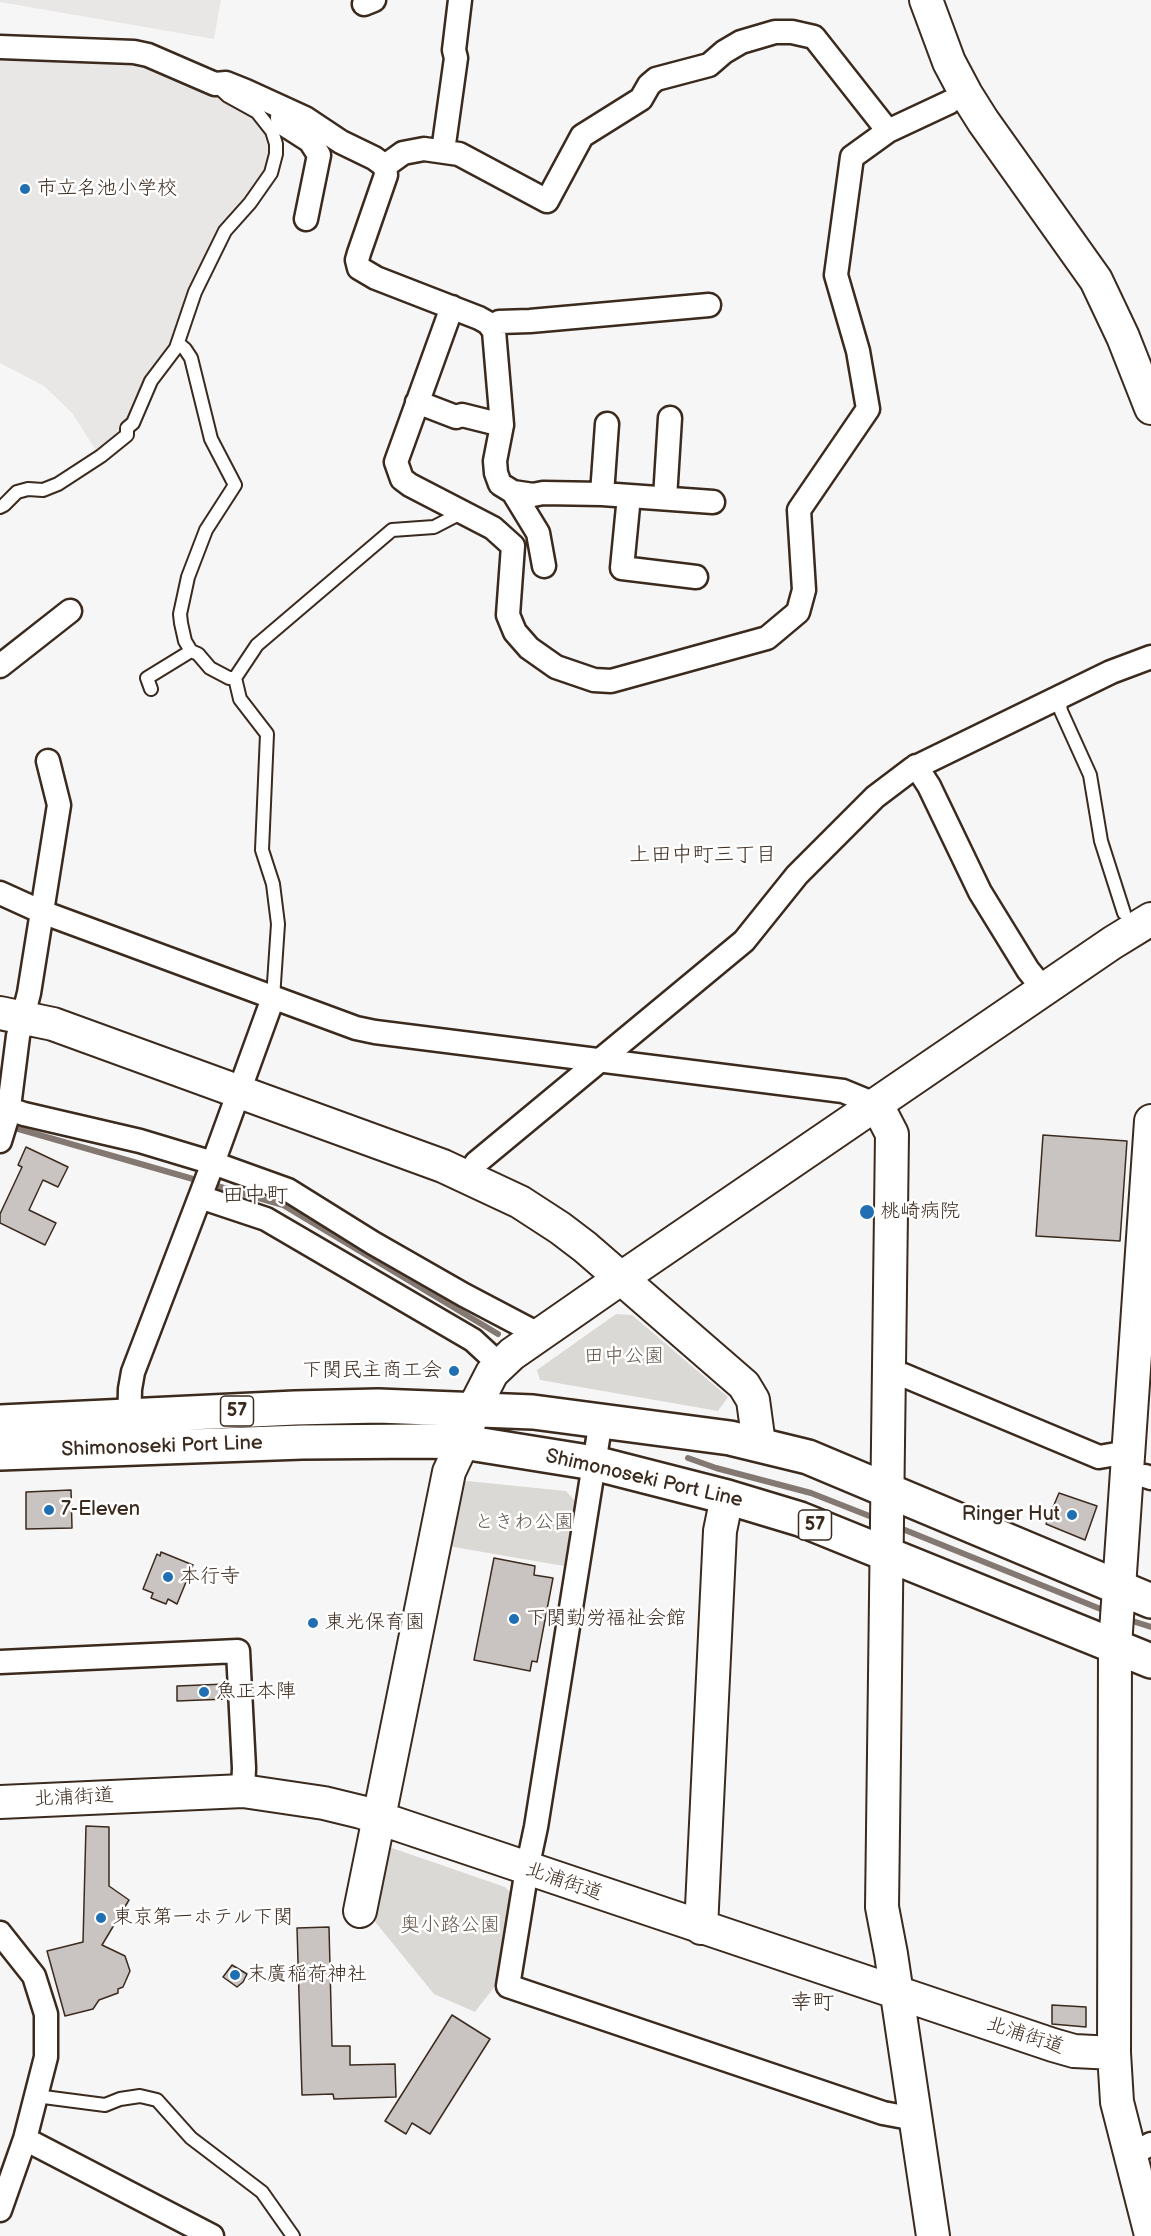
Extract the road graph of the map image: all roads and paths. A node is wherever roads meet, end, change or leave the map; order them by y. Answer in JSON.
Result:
{"nodes":[{"id":1,"x":460,"y":0,"type":"edge"},
{"id":2,"x":926,"y":0,"type":"edge"},
{"id":3,"x":0,"y":47,"type":"edge"},
{"id":4,"x":215,"y":84,"type":"junction"},
{"id":5,"x":950,"y":102,"type":"dead end"},
{"id":6,"x":283,"y":108,"type":"junction"},
{"id":7,"x":888,"y":131,"type":"junction"},
{"id":8,"x":443,"y":151,"type":"junction"},
{"id":9,"x":385,"y":166,"type":"junction"},
{"id":10,"x":306,"y":219,"type":"dead end"},
{"id":11,"x":709,"y":305,"type":"dead end"},
{"id":12,"x":452,"y":307,"type":"junction"},
{"id":13,"x":491,"y":327,"type":"junction"},
{"id":14,"x":178,"y":343,"type":"junction"},
{"id":15,"x":417,"y":402,"type":"junction"},
{"id":16,"x":1151,"y":408,"type":"edge"},
{"id":17,"x":670,"y":418,"type":"dead end"},
{"id":18,"x":606,"y":424,"type":"dead end"},
{"id":19,"x":502,"y":425,"type":"junction"},
{"id":20,"x":513,"y":492,"type":"junction"},
{"id":21,"x":602,"y":494,"type":"junction"},
{"id":22,"x":629,"y":496,"type":"junction"},
{"id":23,"x":665,"y":498,"type":"junction"},
{"id":24,"x":713,"y":502,"type":"dead end"},
{"id":25,"x":0,"y":507,"type":"edge"},
{"id":26,"x":464,"y":512,"type":"junction"},
{"id":27,"x":544,"y":566,"type":"dead end"},
{"id":28,"x":696,"y":577,"type":"dead end"},
{"id":29,"x":70,"y":611,"type":"dead end"},
{"id":30,"x":191,"y":651,"type":"junction"},
{"id":31,"x":1151,"y":657,"type":"edge"},
{"id":32,"x":0,"y":666,"type":"edge"},
{"id":33,"x":235,"y":678,"type":"junction"},
{"id":34,"x":151,"y":689,"type":"dead end"},
{"id":35,"x":1059,"y":698,"type":"junction"},
{"id":36,"x":48,"y":761,"type":"dead end"},
{"id":37,"x":916,"y":766,"type":"junction"},
{"id":38,"x":0,"y":893,"type":"edge"},
{"id":39,"x":42,"y":912,"type":"junction"},
{"id":40,"x":1137,"y":916,"type":"edge"},
{"id":41,"x":1045,"y":991,"type":"junction"},
{"id":42,"x":273,"y":998,"type":"junction"},
{"id":43,"x":11,"y":1016,"type":"edge"},
{"id":44,"x":600,"y":1060,"type":"junction"},
{"id":45,"x":239,"y":1092,"type":"junction"},
{"id":46,"x":877,"y":1105,"type":"junction"},
{"id":47,"x":5,"y":1110,"type":"edge"},
{"id":48,"x":1151,"y":1121,"type":"edge"},
{"id":49,"x":0,"y":1141,"type":"edge"},
{"id":50,"x":212,"y":1166,"type":"junction"},
{"id":51,"x":468,"y":1177,"type":"junction"},
{"id":52,"x":201,"y":1195,"type":"junction"},
{"id":53,"x":620,"y":1279,"type":"junction"},
{"id":54,"x":1145,"y":1287,"type":"edge"},
{"id":55,"x":540,"y":1335,"type":"junction"},
{"id":56,"x":499,"y":1364,"type":"junction"},
{"id":57,"x":889,"y":1372,"type":"junction"},
{"id":58,"x":474,"y":1408,"type":"junction"},
{"id":59,"x":601,"y":1420,"type":"junction"},
{"id":60,"x":0,"y":1422,"type":"edge"},
{"id":61,"x":129,"y":1433,"type":"junction"},
{"id":62,"x":463,"y":1442,"type":"junction"},
{"id":63,"x":759,"y":1444,"type":"junction"},
{"id":64,"x":0,"y":1453,"type":"edge"},
{"id":65,"x":594,"y":1463,"type":"junction"},
{"id":66,"x":1141,"y":1469,"type":"edge"},
{"id":67,"x":727,"y":1497,"type":"junction"},
{"id":68,"x":888,"y":1497,"type":"junction"},
{"id":69,"x":887,"y":1547,"type":"junction"},
{"id":70,"x":1151,"y":1601,"type":"edge"},
{"id":71,"x":1116,"y":1616,"type":"junction"},
{"id":72,"x":1151,"y":1661,"type":"edge"},
{"id":73,"x":0,"y":1662,"type":"edge"},
{"id":74,"x":243,"y":1791,"type":"junction"},
{"id":75,"x":0,"y":1802,"type":"edge"},
{"id":76,"x":378,"y":1819,"type":"junction"},
{"id":77,"x":527,"y":1869,"type":"junction"},
{"id":78,"x":360,"y":1911,"type":"dead end"},
{"id":79,"x":701,"y":1928,"type":"junction"},
{"id":80,"x":0,"y":1933,"type":"edge"},
{"id":81,"x":896,"y":1994,"type":"junction"},
{"id":82,"x":1114,"y":2053,"type":"junction"},
{"id":83,"x":36,"y":2096,"type":"junction"},
{"id":84,"x":915,"y":2119,"type":"junction"},
{"id":85,"x":25,"y":2139,"type":"junction"},
{"id":86,"x":1141,"y":2149,"type":"edge"},
{"id":87,"x":0,"y":2210,"type":"edge"},
{"id":88,"x":1151,"y":2235,"type":"edge"},
{"id":89,"x":212,"y":2236,"type":"edge"},
{"id":90,"x":293,"y":2236,"type":"edge"},
{"id":91,"x":933,"y":2236,"type":"edge"}],
"edges":[{"from":1,"to":8,"type":"street"},
{"from":2,"to":16,"type":"street"},
{"from":3,"to":4,"type":"street"},
{"from":4,"to":6,"type":"street"},
{"from":4,"to":14,"type":"lane"},
{"from":5,"to":7,"type":"street"},
{"from":6,"to":9,"type":"street"},
{"from":6,"to":10,"type":"street"},
{"from":7,"to":8,"type":"street"},
{"from":7,"to":26,"type":"street"},
{"from":8,"to":9,"type":"street"},
{"from":9,"to":12,"type":"street"},
{"from":11,"to":13,"type":"street"},
{"from":12,"to":13,"type":"street"},
{"from":12,"to":15,"type":"street"},
{"from":13,"to":19,"type":"street"},
{"from":14,"to":25,"type":"lane"},
{"from":14,"to":30,"type":"lane"},
{"from":15,"to":19,"type":"street"},
{"from":15,"to":26,"type":"street"},
{"from":17,"to":23,"type":"street"},
{"from":18,"to":21,"type":"street"},
{"from":19,"to":20,"type":"street"},
{"from":20,"to":21,"type":"street"},
{"from":20,"to":27,"type":"street"},
{"from":21,"to":22,"type":"street"},
{"from":22,"to":23,"type":"street"},
{"from":22,"to":28,"type":"street"},
{"from":23,"to":24,"type":"street"},
{"from":26,"to":33,"type":"lane"},
{"from":29,"to":32,"type":"street"},
{"from":30,"to":33,"type":"lane"},
{"from":30,"to":34,"type":"lane"},
{"from":31,"to":35,"type":"street"},
{"from":33,"to":42,"type":"lane"},
{"from":35,"to":37,"type":"street"},
{"from":35,"to":40,"type":"lane"},
{"from":36,"to":39,"type":"street"},
{"from":37,"to":41,"type":"street"},
{"from":37,"to":44,"type":"street"},
{"from":38,"to":39,"type":"street"},
{"from":39,"to":42,"type":"street"},
{"from":39,"to":43,"type":"street"},
{"from":40,"to":41,"type":"street"},
{"from":41,"to":46,"type":"street"},
{"from":42,"to":44,"type":"street"},
{"from":42,"to":45,"type":"street"},
{"from":43,"to":45,"type":"street"},
{"from":43,"to":47,"type":"street"},
{"from":44,"to":46,"type":"street"},
{"from":44,"to":51,"type":"street"},
{"from":45,"to":50,"type":"street"},
{"from":45,"to":51,"type":"street"},
{"from":46,"to":53,"type":"street"},
{"from":46,"to":57,"type":"street"},
{"from":47,"to":49,"type":"street"},
{"from":47,"to":50,"type":"street"},
{"from":48,"to":54,"type":"street"},
{"from":50,"to":52,"type":"street"},
{"from":50,"to":55,"type":"street"},
{"from":51,"to":53,"type":"street"},
{"from":52,"to":56,"type":"street"},
{"from":52,"to":61,"type":"street"},
{"from":53,"to":55,"type":"street"},
{"from":53,"to":63,"type":"street"},
{"from":54,"to":66,"type":"street"},
{"from":55,"to":56,"type":"street"},
{"from":56,"to":58,"type":"street"},
{"from":57,"to":66,"type":"street"},
{"from":57,"to":68,"type":"street"},
{"from":58,"to":59,"type":"main road","name":"Shimonoseki Port Line","number":"57"},
{"from":58,"to":61,"type":"main road","name":"Shimonoseki Port Line","number":"57"},
{"from":58,"to":62,"type":"street"},
{"from":59,"to":63,"type":"main road","name":"Shimonoseki Port Line","number":"57"},
{"from":59,"to":65,"type":"street"},
{"from":60,"to":61,"type":"main road","name":"Shimonoseki Port Line","number":"57"},
{"from":61,"to":62,"type":"main road","name":"Shimonoseki Port Line","number":"57"},
{"from":61,"to":64,"type":"main road","name":"Shimonoseki Port Line","number":"57"},
{"from":62,"to":65,"type":"main road","name":"Shimonoseki Port Line","number":"57"},
{"from":62,"to":76,"type":"street"},
{"from":63,"to":68,"type":"main road","name":"Shimonoseki Port Line","number":"57"},
{"from":65,"to":67,"type":"main road","name":"Shimonoseki Port Line","number":"57"},
{"from":65,"to":77,"type":"street"},
{"from":66,"to":71,"type":"street"},
{"from":67,"to":69,"type":"main road","name":"Shimonoseki Port Line","number":"57"},
{"from":67,"to":79,"type":"street"},
{"from":68,"to":69,"type":"street"},
{"from":68,"to":71,"type":"main road","name":"Shimonoseki Port Line","number":"57"},
{"from":69,"to":71,"type":"main road","name":"Shimonoseki Port Line","number":"57"},
{"from":69,"to":81,"type":"street"},
{"from":70,"to":71,"type":"main road","name":"Shimonoseki Port Line","number":"57"},
{"from":71,"to":72,"type":"main road","name":"Shimonoseki Port Line","number":"57"},
{"from":71,"to":82,"type":"street"},
{"from":73,"to":74,"type":"street"},
{"from":74,"to":75,"type":"street","name":"北浦街道"},
{"from":74,"to":76,"type":"street","name":"北浦街道"},
{"from":76,"to":77,"type":"street","name":"北浦街道"},
{"from":76,"to":78,"type":"street"},
{"from":77,"to":79,"type":"street","name":"北浦街道"},
{"from":77,"to":84,"type":"street"},
{"from":79,"to":81,"type":"street","name":"北浦街道"},
{"from":80,"to":83,"type":"street"},
{"from":81,"to":82,"type":"street","name":"北浦街道"},
{"from":81,"to":84,"type":"street"},
{"from":82,"to":86,"type":"street"},
{"from":83,"to":85,"type":"street"},
{"from":83,"to":90,"type":"lane"},
{"from":84,"to":91,"type":"street"},
{"from":85,"to":87,"type":"street"},
{"from":85,"to":89,"type":"street"},
{"from":86,"to":88,"type":"street"}]}
